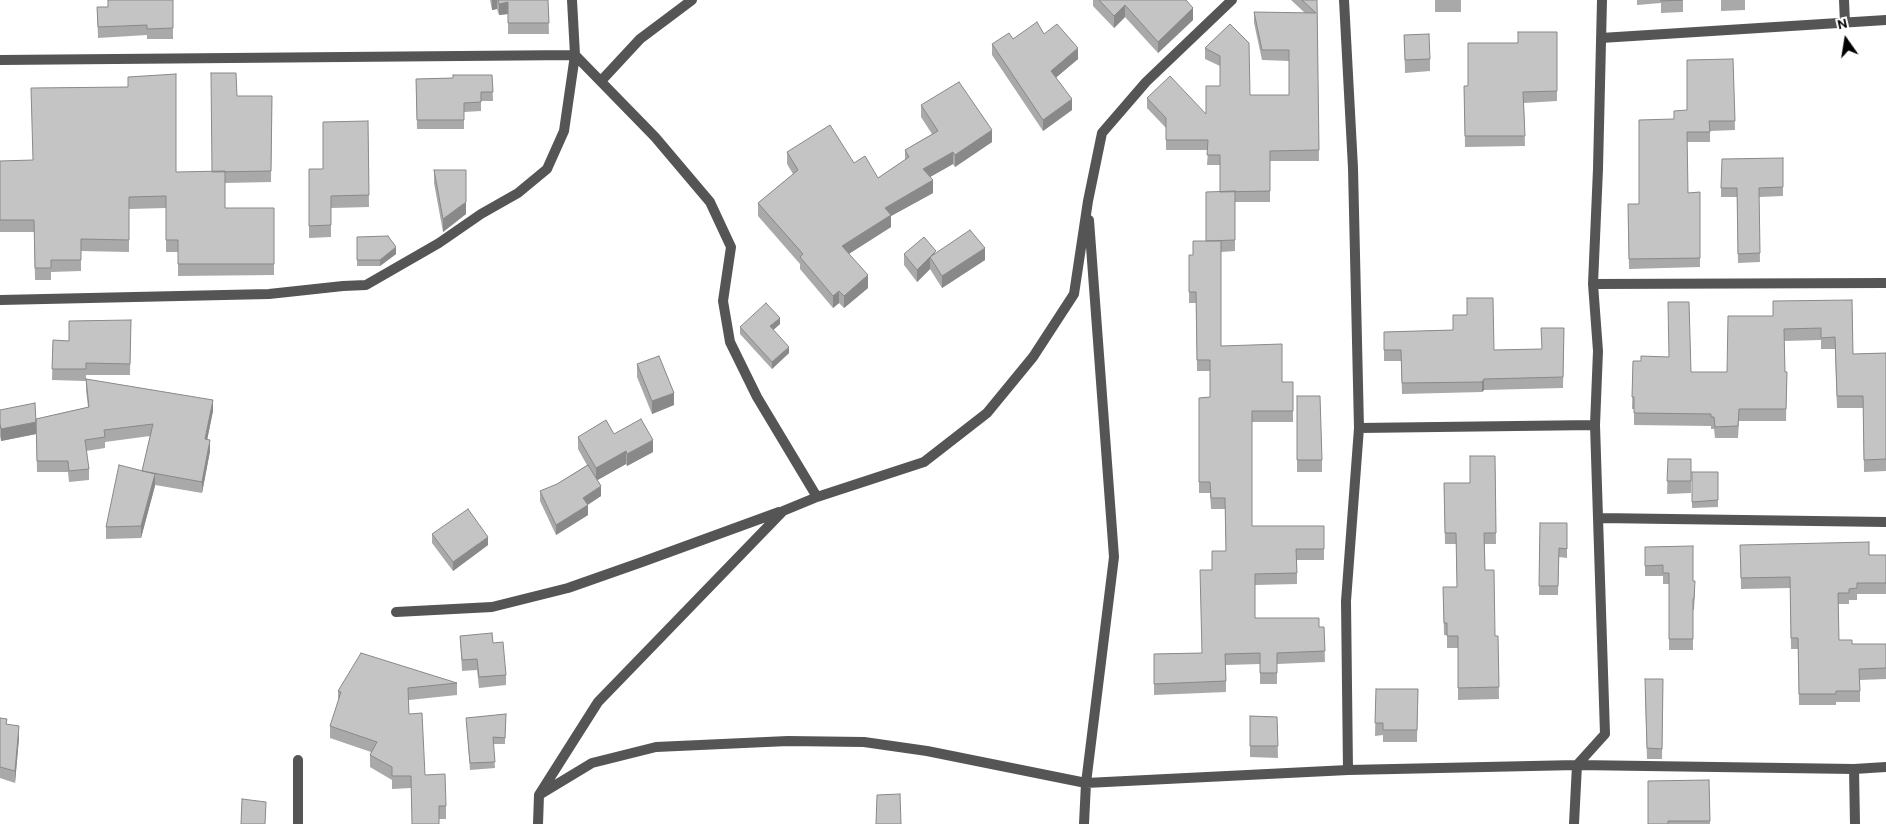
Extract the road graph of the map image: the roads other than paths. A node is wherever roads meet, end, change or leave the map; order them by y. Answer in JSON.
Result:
{"nodes":[{"id":1,"x":572,"y":0,"type":"edge"},
{"id":2,"x":692,"y":0,"type":"edge"},
{"id":3,"x":1232,"y":0,"type":"edge"},
{"id":4,"x":1344,"y":0,"type":"edge"},
{"id":5,"x":1602,"y":0,"type":"edge"},
{"id":6,"x":1844,"y":0,"type":"edge"},
{"id":7,"x":1886,"y":20,"type":"edge"},
{"id":8,"x":1844,"y":23,"type":"junction"},
{"id":9,"x":1601,"y":38,"type":"junction"},
{"id":10,"x":575,"y":55,"type":"junction"},
{"id":11,"x":0,"y":60,"type":"edge"},
{"id":12,"x":601,"y":81,"type":"junction"},
{"id":13,"x":1088,"y":201,"type":"junction"},
{"id":14,"x":1886,"y":283,"type":"edge"},
{"id":15,"x":1594,"y":284,"type":"junction"},
{"id":16,"x":0,"y":300,"type":"edge"},
{"id":17,"x":1595,"y":425,"type":"junction"},
{"id":18,"x":1359,"y":428,"type":"junction"},
{"id":19,"x":817,"y":497,"type":"junction"},
{"id":20,"x":783,"y":511,"type":"junction"},
{"id":21,"x":1599,"y":518,"type":"junction"},
{"id":22,"x":1886,"y":522,"type":"edge"},
{"id":23,"x":396,"y":612,"type":"dead end"},
{"id":24,"x":298,"y":760,"type":"dead end"},
{"id":25,"x":1577,"y":765,"type":"junction"},
{"id":26,"x":1886,"y":767,"type":"edge"},
{"id":27,"x":1854,"y":768,"type":"junction"},
{"id":28,"x":1348,"y":770,"type":"junction"},
{"id":29,"x":1086,"y":783,"type":"junction"},
{"id":30,"x":539,"y":795,"type":"junction"},
{"id":31,"x":298,"y":824,"type":"edge"},
{"id":32,"x":538,"y":824,"type":"edge"},
{"id":33,"x":1084,"y":824,"type":"edge"},
{"id":34,"x":1574,"y":824,"type":"edge"},
{"id":35,"x":1855,"y":824,"type":"edge"}],
"edges":[{"from":1,"to":10,"type":"street"},
{"from":2,"to":12,"type":"street"},
{"from":3,"to":13,"type":"street"},
{"from":4,"to":18,"type":"street"},
{"from":5,"to":9,"type":"street"},
{"from":6,"to":8,"type":"street"},
{"from":7,"to":8,"type":"street"},
{"from":8,"to":9,"type":"street"},
{"from":9,"to":15,"type":"street"},
{"from":10,"to":11,"type":"street"},
{"from":10,"to":12,"type":"street"},
{"from":10,"to":16,"type":"street"},
{"from":12,"to":19,"type":"street"},
{"from":13,"to":19,"type":"street"},
{"from":13,"to":29,"type":"street"},
{"from":14,"to":15,"type":"street"},
{"from":15,"to":17,"type":"street"},
{"from":17,"to":18,"type":"street"},
{"from":17,"to":21,"type":"street"},
{"from":18,"to":28,"type":"street"},
{"from":19,"to":20,"type":"street"},
{"from":20,"to":23,"type":"street"},
{"from":20,"to":30,"type":"street"},
{"from":21,"to":22,"type":"street"},
{"from":21,"to":25,"type":"street"},
{"from":24,"to":31,"type":"street"},
{"from":25,"to":27,"type":"street"},
{"from":25,"to":28,"type":"street"},
{"from":25,"to":34,"type":"street"},
{"from":26,"to":27,"type":"street"},
{"from":27,"to":35,"type":"street"},
{"from":28,"to":29,"type":"street"},
{"from":29,"to":30,"type":"street"},
{"from":29,"to":33,"type":"street"},
{"from":30,"to":32,"type":"street"}]}
